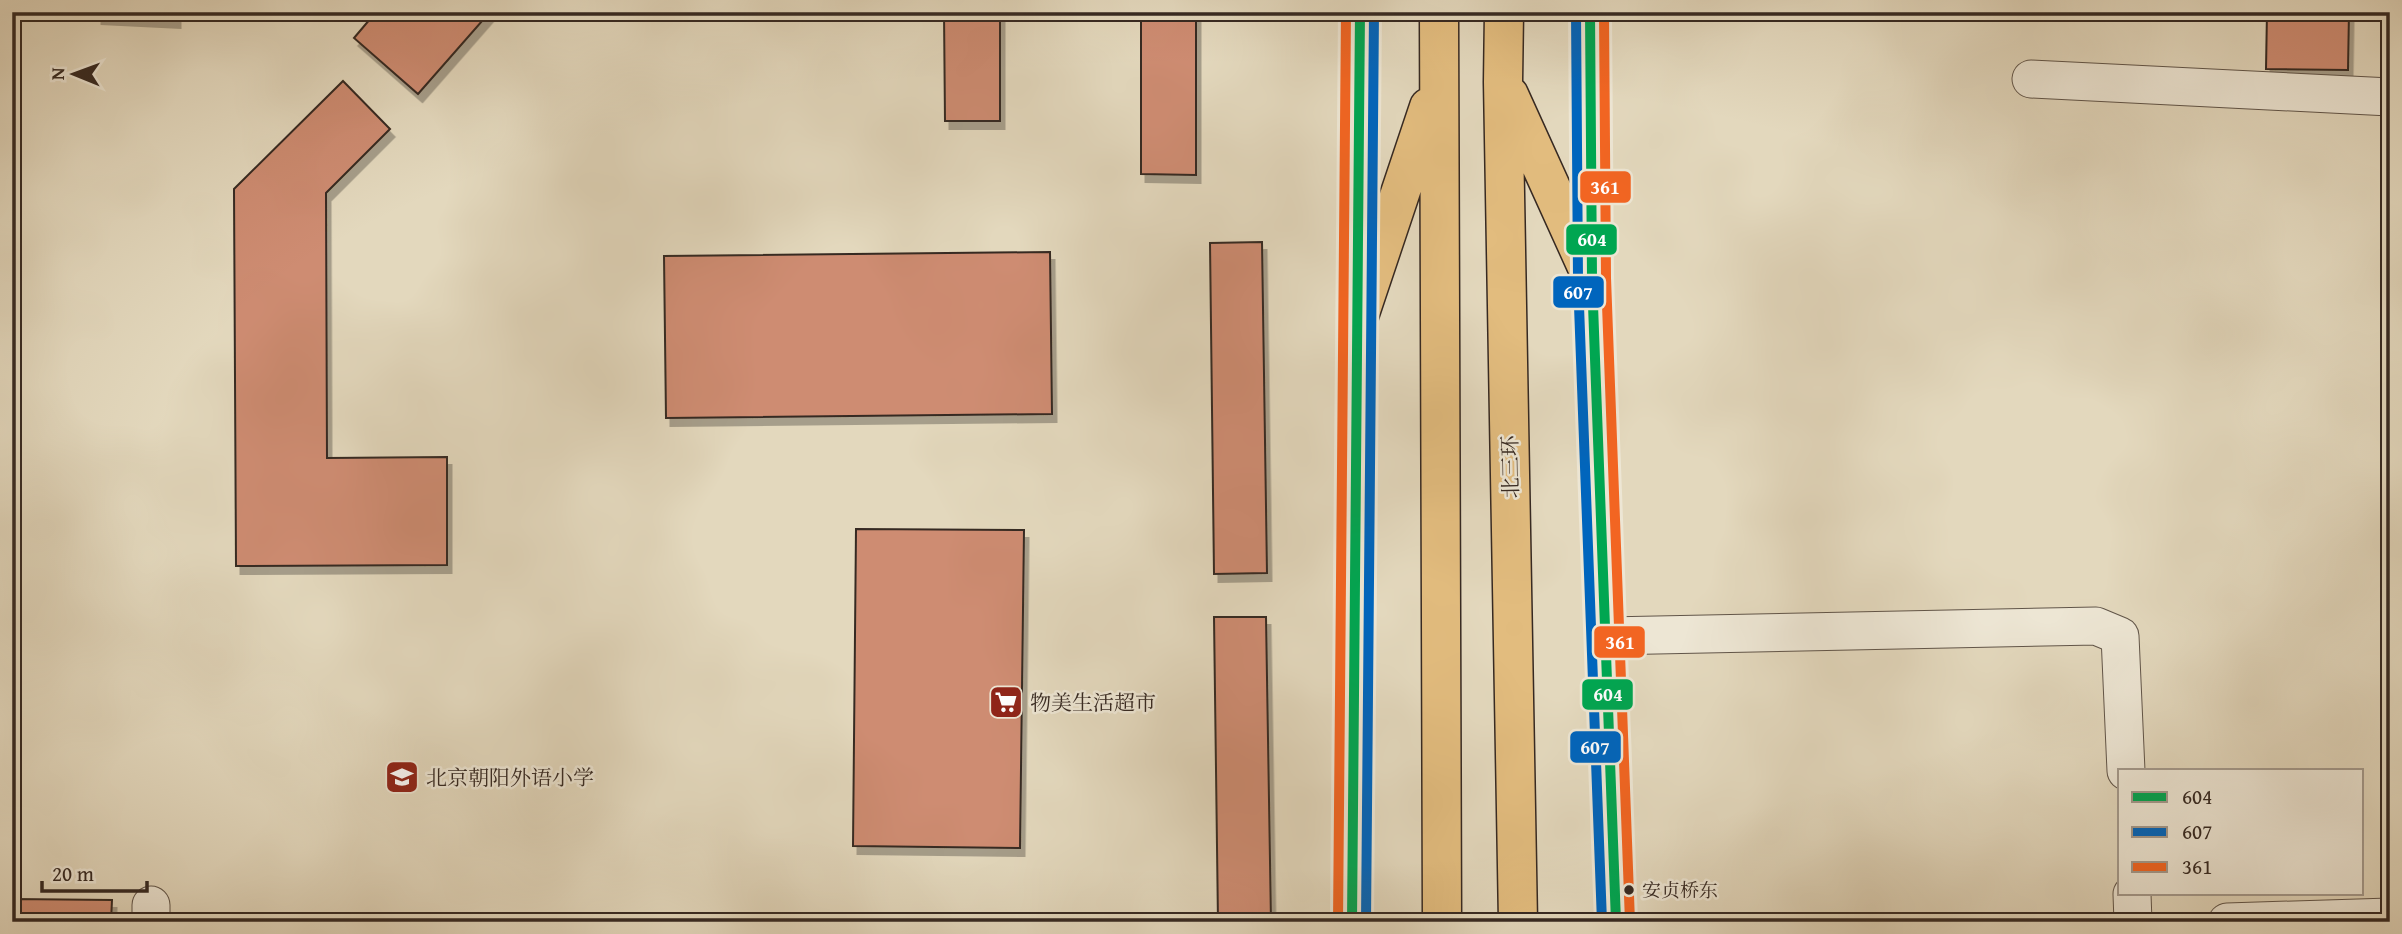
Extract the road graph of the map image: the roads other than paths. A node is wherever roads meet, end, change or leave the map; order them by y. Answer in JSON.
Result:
{"nodes":[{"id":1,"x":1360,"y":12,"type":"edge"},
{"id":2,"x":1439,"y":12,"type":"edge"},
{"id":3,"x":1504,"y":12,"type":"edge"},
{"id":4,"x":1590,"y":12,"type":"edge"},
{"id":5,"x":1439,"y":78,"type":"junction"},
{"id":6,"x":2031,"y":79,"type":"dead end"},
{"id":7,"x":1503,"y":82,"type":"junction"},
{"id":8,"x":2390,"y":97,"type":"edge"},
{"id":9,"x":1592,"y":278,"type":"junction"},
{"id":10,"x":1358,"y":319,"type":"junction"},
{"id":11,"x":1607,"y":636,"type":"junction"},
{"id":12,"x":2126,"y":769,"type":"edge"},
{"id":13,"x":2132,"y":895,"type":"edge"},
{"id":14,"x":2390,"y":918,"type":"edge"},
{"id":15,"x":1352,"y":922,"type":"edge"},
{"id":16,"x":1443,"y":922,"type":"edge"},
{"id":17,"x":1518,"y":922,"type":"edge"},
{"id":18,"x":1616,"y":922,"type":"edge"},
{"id":19,"x":2133,"y":922,"type":"edge"},
{"id":20,"x":2227,"y":922,"type":"edge"}],
"edges":[{"from":1,"to":10,"type":"street"},
{"from":2,"to":5,"type":"highway"},
{"from":3,"to":7,"type":"highway","name":"北三环"},
{"from":4,"to":9,"type":"street"},
{"from":5,"to":10,"type":"highway"},
{"from":5,"to":16,"type":"highway"},
{"from":6,"to":8,"type":"street"},
{"from":7,"to":9,"type":"highway"},
{"from":7,"to":17,"type":"highway","name":"北三环"},
{"from":9,"to":11,"type":"street"},
{"from":10,"to":15,"type":"street"},
{"from":11,"to":12,"type":"street"},
{"from":11,"to":18,"type":"street"},
{"from":13,"to":19,"type":"street"},
{"from":14,"to":20,"type":"street"}]}
